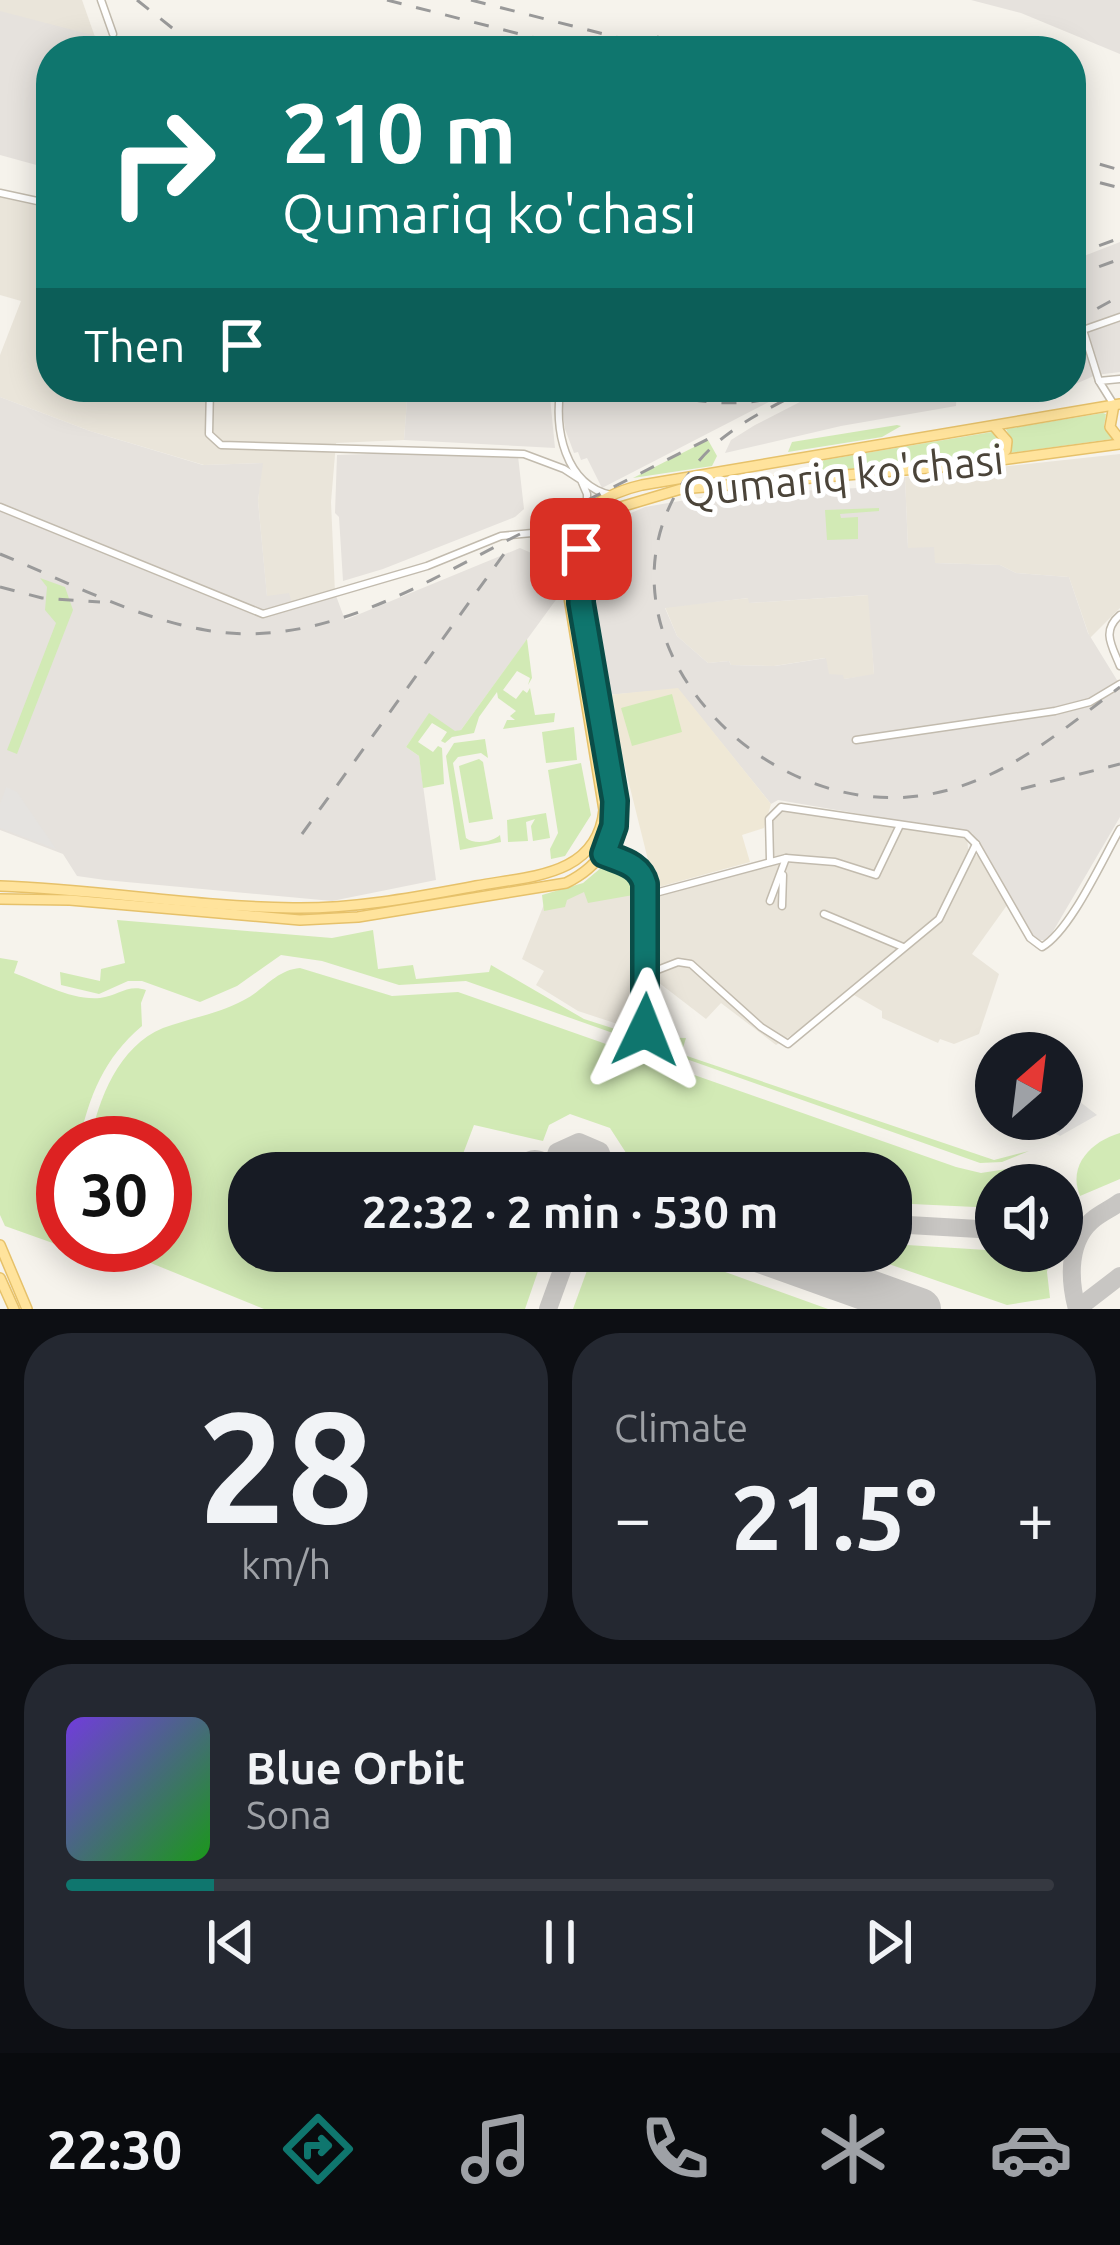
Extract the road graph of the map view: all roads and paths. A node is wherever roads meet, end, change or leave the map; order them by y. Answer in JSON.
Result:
{"nodes":[{"id":1,"x":101,"y":0,"type":"edge"},
{"id":2,"x":113,"y":34,"type":"dead end"},
{"id":3,"x":0,"y":193,"type":"edge"},
{"id":4,"x":36,"y":201,"type":"edge"},
{"id":5,"x":1120,"y":317,"type":"edge"},
{"id":6,"x":1086,"y":329,"type":"edge"},
{"id":7,"x":1086,"y":339,"type":"edge"},
{"id":8,"x":1116,"y":380,"type":"edge"},
{"id":9,"x":1101,"y":384,"type":"junction"},
{"id":10,"x":210,"y":402,"type":"edge"},
{"id":11,"x":560,"y":402,"type":"edge"},
{"id":12,"x":1117,"y":404,"type":"edge"},
{"id":13,"x":992,"y":425,"type":"junction"},
{"id":14,"x":1120,"y":442,"type":"edge"},
{"id":15,"x":566,"y":452,"type":"junction"},
{"id":16,"x":818,"y":454,"type":"junction"},
{"id":17,"x":992,"y":461,"type":"junction"},
{"id":18,"x":552,"y":464,"type":"junction"},
{"id":19,"x":817,"y":478,"type":"junction"},
{"id":20,"x":581,"y":480,"type":"junction"},
{"id":21,"x":702,"y":481,"type":"junction"},
{"id":22,"x":611,"y":495,"type":"junction"},
{"id":23,"x":0,"y":507,"type":"edge"},
{"id":24,"x":587,"y":510,"type":"junction"},
{"id":25,"x":1120,"y":615,"type":"edge"},
{"id":26,"x":1120,"y":666,"type":"edge"},
{"id":27,"x":1120,"y":684,"type":"edge"},
{"id":28,"x":596,"y":720,"type":"junction"},
{"id":29,"x":856,"y":740,"type":"dead end"},
{"id":30,"x":900,"y":825,"type":"junction"},
{"id":31,"x":1120,"y":829,"type":"edge"},
{"id":32,"x":976,"y":844,"type":"junction"},
{"id":33,"x":604,"y":854,"type":"junction"},
{"id":34,"x":786,"y":858,"type":"junction"},
{"id":35,"x":770,"y":860,"type":"junction"},
{"id":36,"x":782,"y":872,"type":"junction"},
{"id":37,"x":0,"y":886,"type":"edge"},
{"id":38,"x":645,"y":890,"type":"junction"},
{"id":39,"x":456,"y":896,"type":"junction"},
{"id":40,"x":112,"y":898,"type":"junction"},
{"id":41,"x":0,"y":899,"type":"edge"},
{"id":42,"x":770,"y":901,"type":"dead end"},
{"id":43,"x":782,"y":905,"type":"dead end"},
{"id":44,"x":824,"y":914,"type":"dead end"},
{"id":45,"x":903,"y":947,"type":"junction"},
{"id":46,"x":647,"y":974,"type":"junction"},
{"id":47,"x":645,"y":1030,"type":"dead end"},
{"id":48,"x":0,"y":1245,"type":"edge"},
{"id":49,"x":0,"y":1278,"type":"edge"},
{"id":50,"x":14,"y":1309,"type":"edge"},
{"id":51,"x":28,"y":1309,"type":"edge"}],
"edges":[{"from":1,"to":2,"type":"street"},
{"from":3,"to":4,"type":"street"},
{"from":5,"to":6,"type":"street"},
{"from":7,"to":9,"type":"street"},
{"from":8,"to":9,"type":"street"},
{"from":9,"to":12,"type":"street"},
{"from":10,"to":18,"type":"street"},
{"from":11,"to":15,"type":"street"},
{"from":12,"to":13,"type":"main road","name":"Qumariq ko'chasi"},
{"from":12,"to":14,"type":"main road"},
{"from":13,"to":16,"type":"main road","name":"Qumariq ko'chasi"},
{"from":13,"to":17,"type":"main road"},
{"from":14,"to":17,"type":"main road","name":"Qumariq ko'chasi"},
{"from":15,"to":18,"type":"street"},
{"from":15,"to":20,"type":"street"},
{"from":16,"to":19,"type":"main road"},
{"from":16,"to":21,"type":"main road","name":"Qumariq ko'chasi"},
{"from":17,"to":19,"type":"main road","name":"Qumariq ko'chasi"},
{"from":18,"to":20,"type":"street"},
{"from":19,"to":21,"type":"main road","name":"Qumariq ko'chasi"},
{"from":20,"to":22,"type":"street"},
{"from":20,"to":24,"type":"street"},
{"from":21,"to":22,"type":"main road","name":"Qumariq ko'chasi"},
{"from":21,"to":28,"type":"main road","name":"Qumariq ko'chasi"},
{"from":22,"to":24,"type":"main road","name":"Qumariq ko'chasi"},
{"from":23,"to":24,"type":"street"},
{"from":24,"to":28,"type":"main road","name":"Qumariq ko'chasi"},
{"from":25,"to":26,"type":"street"},
{"from":27,"to":29,"type":"street"},
{"from":28,"to":33,"type":"main road","name":"Qumariq ko'chasi"},
{"from":28,"to":39,"type":"main road","name":"Qumariq ko'chasi"},
{"from":30,"to":32,"type":"street"},
{"from":30,"to":34,"type":"street"},
{"from":30,"to":35,"type":"street"},
{"from":31,"to":32,"type":"street"},
{"from":32,"to":45,"type":"street"},
{"from":33,"to":38,"type":"street"},
{"from":33,"to":39,"type":"main road","name":"Qumariq ko'chasi"},
{"from":34,"to":35,"type":"street"},
{"from":34,"to":36,"type":"street"},
{"from":35,"to":38,"type":"street"},
{"from":36,"to":42,"type":"street"},
{"from":36,"to":43,"type":"street"},
{"from":37,"to":40,"type":"main road","name":"Qumariq ko'chasi"},
{"from":38,"to":46,"type":"street"},
{"from":39,"to":40,"type":"main road","name":"Qumariq ko'chasi"},
{"from":40,"to":41,"type":"main road","name":"Qumariq ko'chasi"},
{"from":44,"to":45,"type":"street"},
{"from":45,"to":46,"type":"street"},
{"from":46,"to":47,"type":"street"},
{"from":48,"to":51,"type":"main road"},
{"from":49,"to":50,"type":"main road"}]}
